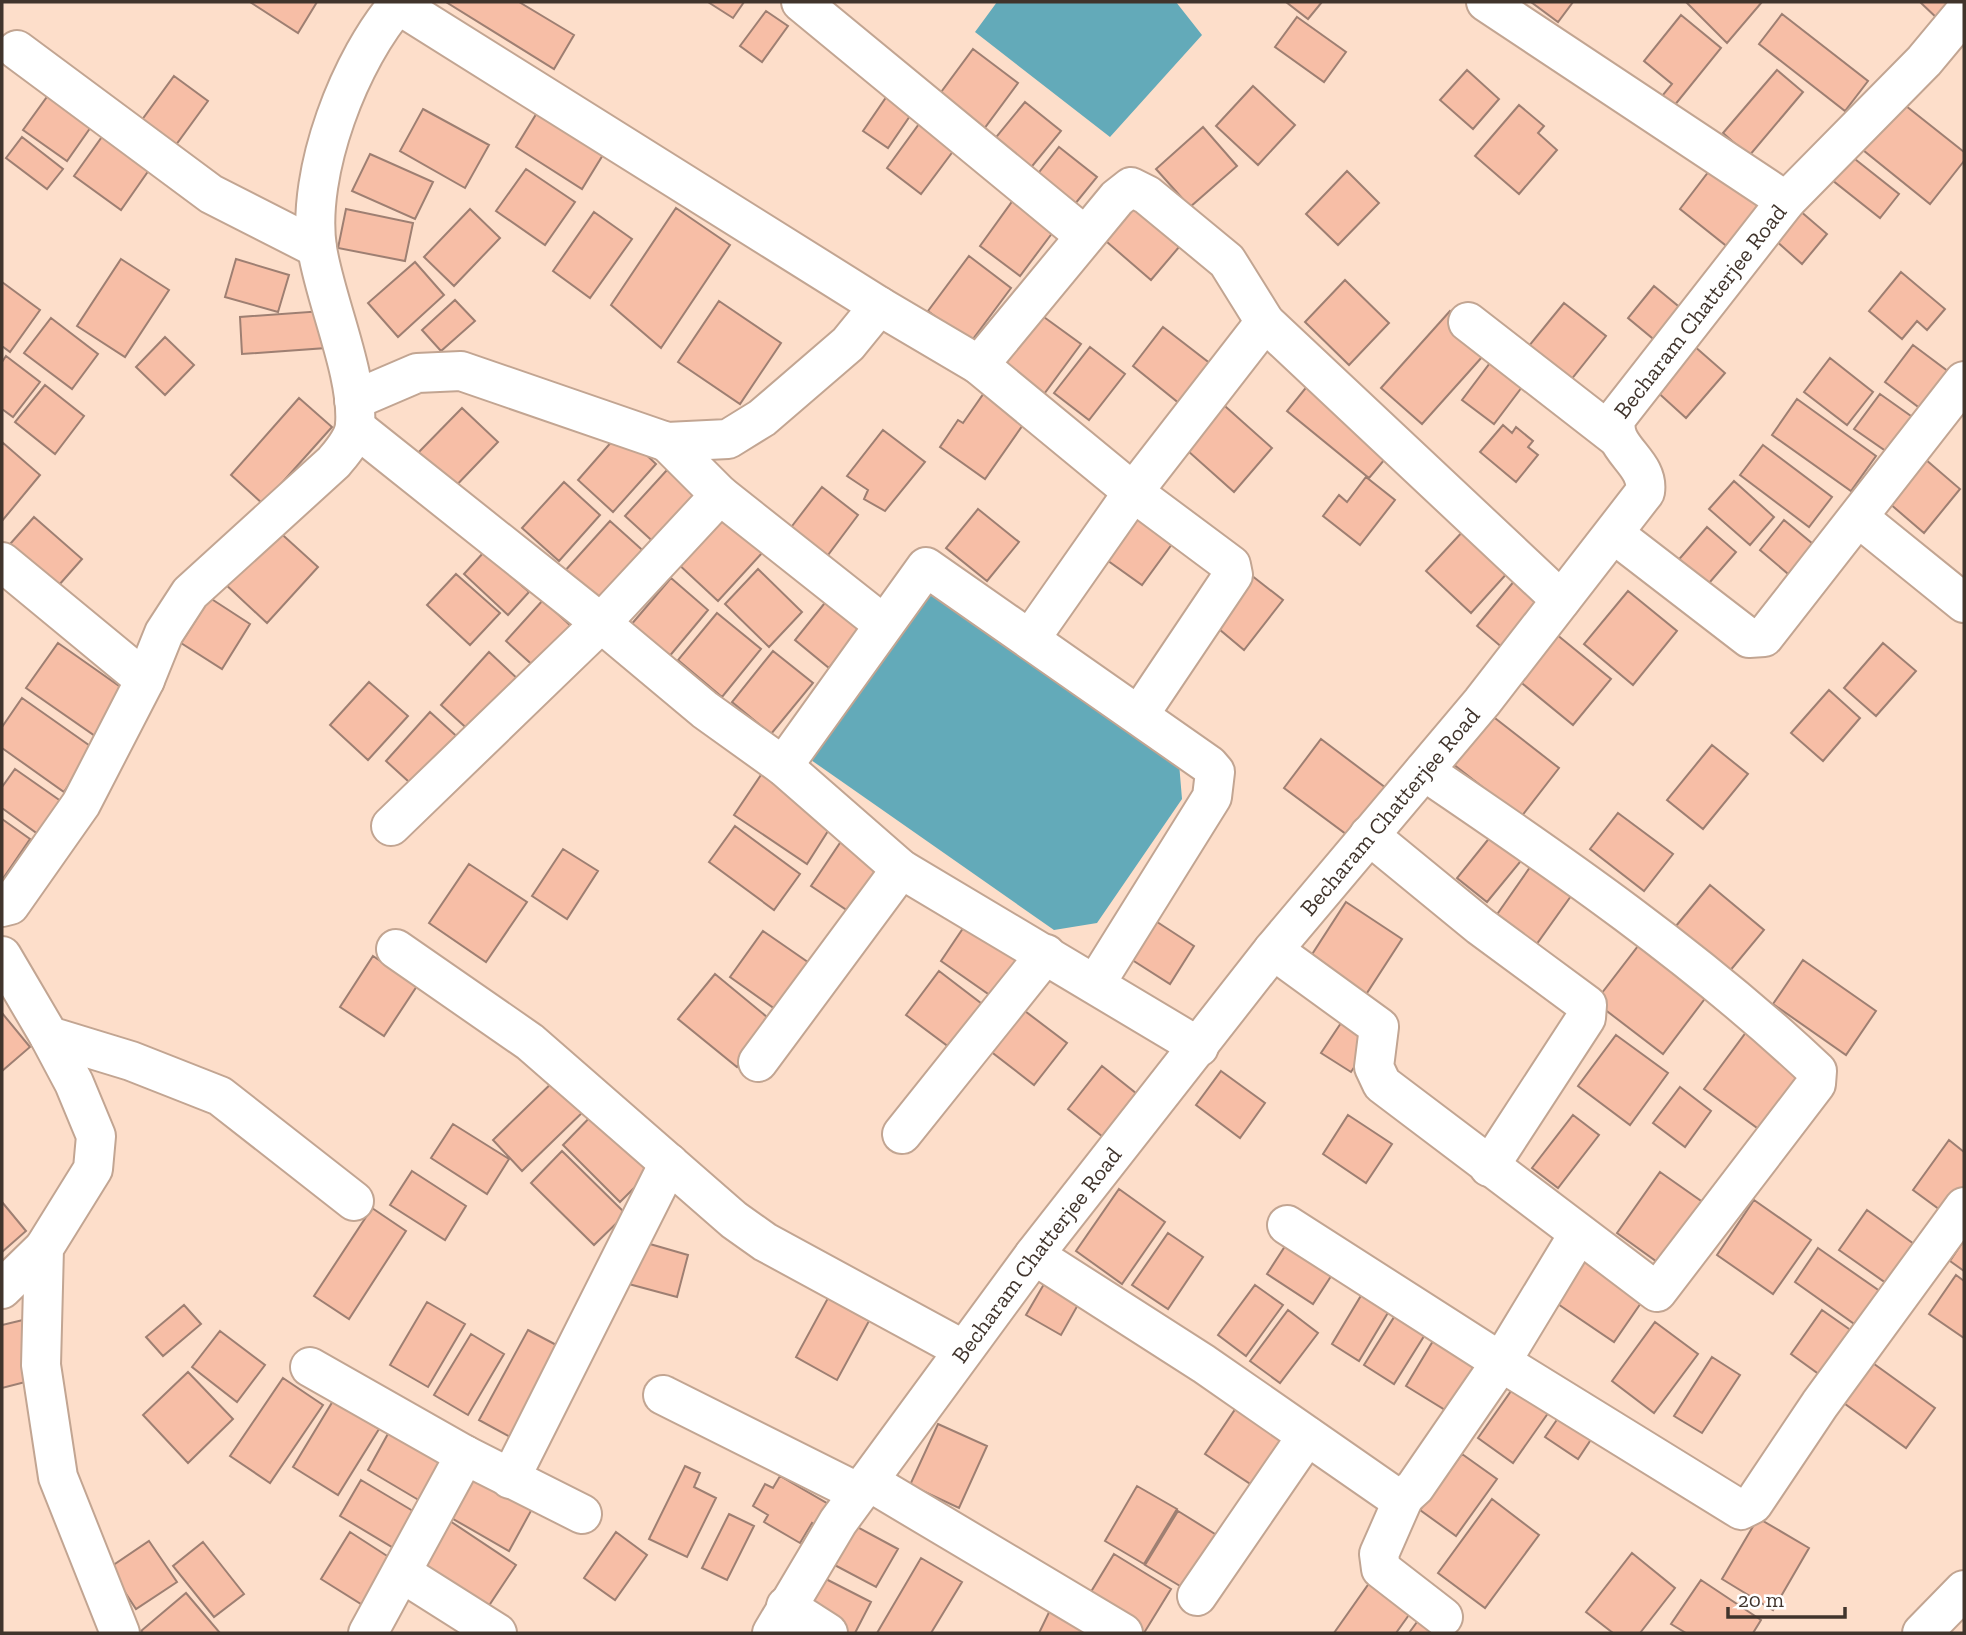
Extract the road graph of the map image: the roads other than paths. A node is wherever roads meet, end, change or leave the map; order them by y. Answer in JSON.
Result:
{"nodes":[{"id":1,"x":801,"y":2,"type":"edge"},
{"id":2,"x":1486,"y":2,"type":"edge"},
{"id":3,"x":397,"y":3,"type":"edge"},
{"id":4,"x":1964,"y":13,"type":"edge"},
{"id":5,"x":17,"y":50,"type":"dead end"},
{"id":6,"x":1786,"y":201,"type":"junction"},
{"id":7,"x":1085,"y":236,"type":"junction"},
{"id":8,"x":317,"y":248,"type":"junction"},
{"id":9,"x":879,"y":306,"type":"junction"},
{"id":10,"x":1265,"y":322,"type":"junction"},
{"id":11,"x":1468,"y":322,"type":"dead end"},
{"id":12,"x":979,"y":365,"type":"junction"},
{"id":13,"x":1964,"y":381,"type":"edge"},
{"id":14,"x":354,"y":414,"type":"junction"},
{"id":15,"x":1616,"y":437,"type":"junction"},
{"id":16,"x":667,"y":442,"type":"junction"},
{"id":17,"x":1133,"y":492,"type":"junction"},
{"id":18,"x":720,"y":495,"type":"junction"},
{"id":19,"x":1859,"y":518,"type":"junction"},
{"id":20,"x":1614,"y":534,"type":"junction"},
{"id":21,"x":2,"y":562,"type":"edge"},
{"id":22,"x":1958,"y":586,"type":"edge"},
{"id":23,"x":1561,"y":600,"type":"junction"},
{"id":24,"x":601,"y":623,"type":"junction"},
{"id":25,"x":883,"y":624,"type":"junction"},
{"id":26,"x":1030,"y":639,"type":"junction"},
{"id":27,"x":145,"y":680,"type":"junction"},
{"id":28,"x":1139,"y":715,"type":"junction"},
{"id":29,"x":783,"y":766,"type":"junction"},
{"id":30,"x":1424,"y":771,"type":"junction"},
{"id":31,"x":391,"y":826,"type":"dead end"},
{"id":32,"x":1369,"y":835,"type":"junction"},
{"id":33,"x":901,"y":869,"type":"junction"},
{"id":34,"x":2,"y":907,"type":"edge"},
{"id":35,"x":397,"y":950,"type":"dead end"},
{"id":36,"x":1273,"y":950,"type":"junction"},
{"id":37,"x":1046,"y":954,"type":"junction"},
{"id":38,"x":2,"y":956,"type":"edge"},
{"id":39,"x":1096,"y":983,"type":"junction"},
{"id":40,"x":49,"y":1036,"type":"junction"},
{"id":41,"x":1199,"y":1047,"type":"junction"},
{"id":42,"x":758,"y":1062,"type":"dead end"},
{"id":43,"x":902,"y":1133,"type":"dead end"},
{"id":44,"x":669,"y":1163,"type":"junction"},
{"id":45,"x":1489,"y":1167,"type":"junction"},
{"id":46,"x":354,"y":1201,"type":"dead end"},
{"id":47,"x":1964,"y":1207,"type":"edge"},
{"id":48,"x":1287,"y":1226,"type":"dead end"},
{"id":49,"x":1578,"y":1235,"type":"junction"},
{"id":50,"x":44,"y":1248,"type":"junction"},
{"id":51,"x":1034,"y":1255,"type":"junction"},
{"id":52,"x":2,"y":1289,"type":"edge"},
{"id":53,"x":962,"y":1349,"type":"junction"},
{"id":54,"x":1501,"y":1362,"type":"junction"},
{"id":55,"x":310,"y":1367,"type":"dead end"},
{"id":56,"x":663,"y":1395,"type":"dead end"},
{"id":57,"x":1307,"y":1436,"type":"junction"},
{"id":58,"x":465,"y":1455,"type":"junction"},
{"id":59,"x":510,"y":1479,"type":"junction"},
{"id":60,"x":863,"y":1487,"type":"junction"},
{"id":61,"x":1404,"y":1497,"type":"junction"},
{"id":62,"x":582,"y":1514,"type":"dead end"},
{"id":63,"x":402,"y":1573,"type":"junction"},
{"id":64,"x":1964,"y":1590,"type":"edge"},
{"id":65,"x":1197,"y":1596,"type":"dead end"},
{"id":66,"x":1443,"y":1617,"type":"dead end"},
{"id":67,"x":779,"y":1620,"type":"edge"},
{"id":68,"x":120,"y":1633,"type":"edge"},
{"id":69,"x":368,"y":1633,"type":"edge"},
{"id":70,"x":497,"y":1633,"type":"edge"},
{"id":71,"x":828,"y":1633,"type":"edge"},
{"id":72,"x":1123,"y":1633,"type":"edge"},
{"id":73,"x":1922,"y":1633,"type":"edge"}],
"edges":[{"from":1,"to":7,"type":"street"},
{"from":2,"to":6,"type":"street"},
{"from":3,"to":8,"type":"street"},
{"from":3,"to":9,"type":"street"},
{"from":4,"to":6,"type":"street","name":"Becharam Chatterjee Road"},
{"from":5,"to":8,"type":"street"},
{"from":6,"to":15,"type":"street","name":"Becharam Chatterjee Road"},
{"from":7,"to":10,"type":"street"},
{"from":7,"to":12,"type":"street"},
{"from":8,"to":14,"type":"street"},
{"from":9,"to":12,"type":"street"},
{"from":9,"to":16,"type":"street"},
{"from":10,"to":17,"type":"street"},
{"from":10,"to":23,"type":"street"},
{"from":11,"to":15,"type":"street"},
{"from":12,"to":17,"type":"street"},
{"from":13,"to":19,"type":"street"},
{"from":14,"to":16,"type":"street"},
{"from":14,"to":24,"type":"street"},
{"from":14,"to":27,"type":"street"},
{"from":15,"to":20,"type":"street","name":"Becharam Chatterjee Road"},
{"from":16,"to":18,"type":"street"},
{"from":17,"to":26,"type":"street"},
{"from":17,"to":28,"type":"street"},
{"from":18,"to":24,"type":"street"},
{"from":18,"to":25,"type":"street"},
{"from":19,"to":20,"type":"street"},
{"from":19,"to":22,"type":"street"},
{"from":20,"to":23,"type":"street","name":"Becharam Chatterjee Road"},
{"from":21,"to":27,"type":"street"},
{"from":23,"to":30,"type":"street","name":"Becharam Chatterjee Road"},
{"from":24,"to":29,"type":"street"},
{"from":24,"to":31,"type":"street"},
{"from":25,"to":26,"type":"street"},
{"from":25,"to":29,"type":"street"},
{"from":26,"to":28,"type":"street"},
{"from":27,"to":34,"type":"street"},
{"from":28,"to":39,"type":"street"},
{"from":29,"to":33,"type":"street"},
{"from":30,"to":32,"type":"street","name":"Becharam Chatterjee Road"},
{"from":30,"to":49,"type":"street"},
{"from":32,"to":36,"type":"street","name":"Becharam Chatterjee Road"},
{"from":32,"to":45,"type":"street"},
{"from":33,"to":37,"type":"street"},
{"from":33,"to":42,"type":"street"},
{"from":35,"to":44,"type":"street"},
{"from":36,"to":41,"type":"street","name":"Becharam Chatterjee Road"},
{"from":36,"to":45,"type":"street"},
{"from":37,"to":39,"type":"street"},
{"from":37,"to":43,"type":"street"},
{"from":38,"to":40,"type":"street"},
{"from":39,"to":41,"type":"street"},
{"from":40,"to":46,"type":"street"},
{"from":40,"to":50,"type":"street"},
{"from":41,"to":51,"type":"street","name":"Becharam Chatterjee Road"},
{"from":44,"to":53,"type":"street"},
{"from":44,"to":59,"type":"street"},
{"from":45,"to":49,"type":"street"},
{"from":47,"to":54,"type":"street"},
{"from":48,"to":54,"type":"street"},
{"from":49,"to":54,"type":"street"},
{"from":50,"to":52,"type":"street"},
{"from":50,"to":68,"type":"street"},
{"from":51,"to":53,"type":"street","name":"Becharam Chatterjee Road"},
{"from":51,"to":57,"type":"street"},
{"from":53,"to":60,"type":"street","name":"Becharam Chatterjee Road"},
{"from":54,"to":61,"type":"street"},
{"from":55,"to":58,"type":"street"},
{"from":56,"to":60,"type":"street"},
{"from":57,"to":61,"type":"street"},
{"from":57,"to":65,"type":"street"},
{"from":58,"to":59,"type":"street"},
{"from":58,"to":63,"type":"street"},
{"from":59,"to":62,"type":"street"},
{"from":60,"to":67,"type":"street","name":"Becharam Chatterjee Road"},
{"from":60,"to":72,"type":"street"},
{"from":61,"to":66,"type":"street"},
{"from":63,"to":69,"type":"street"},
{"from":63,"to":70,"type":"street"},
{"from":64,"to":73,"type":"street"},
{"from":67,"to":71,"type":"street"}]}
